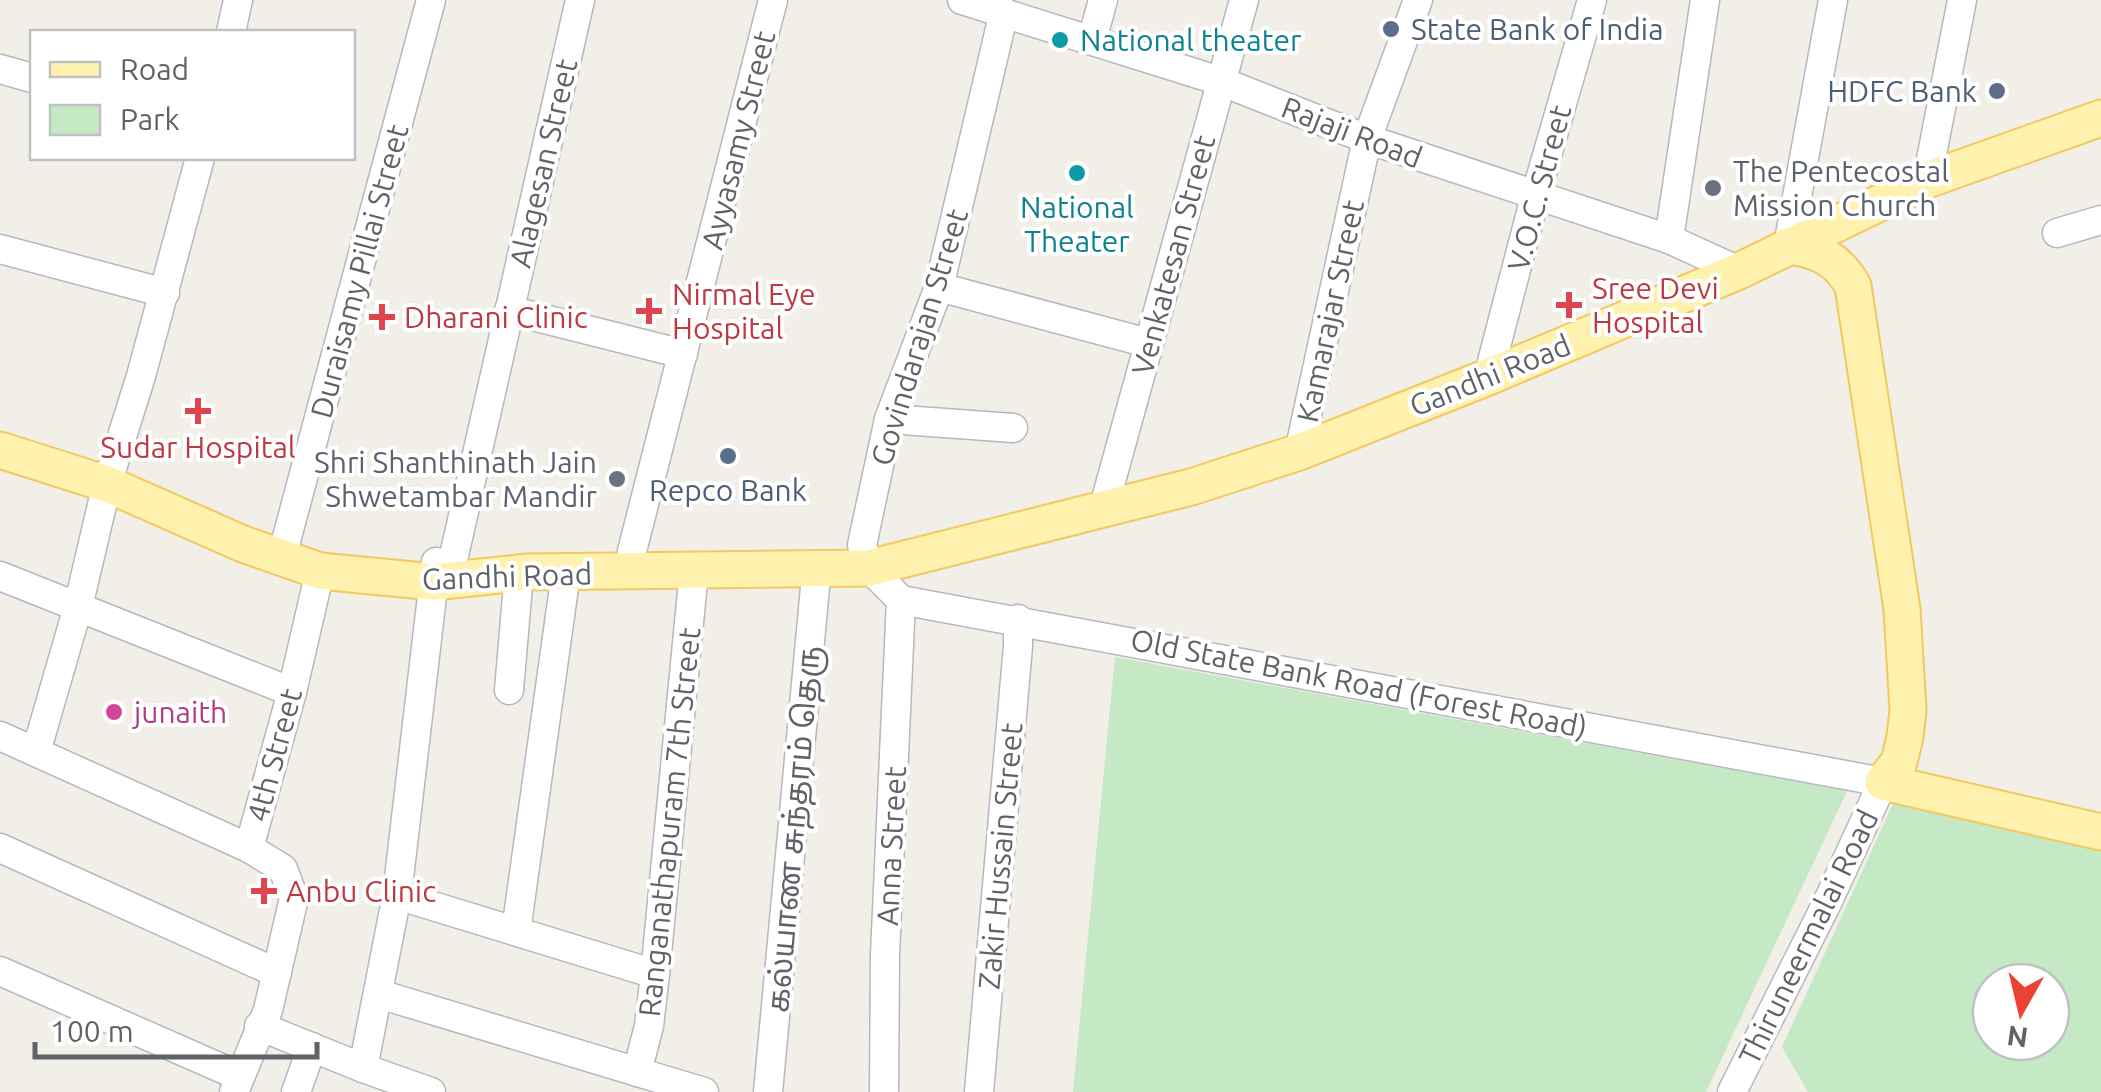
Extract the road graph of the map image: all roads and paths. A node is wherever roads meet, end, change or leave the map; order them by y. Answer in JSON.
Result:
{"nodes":[{"id":1,"x":238,"y":0,"type":"edge"},
{"id":2,"x":431,"y":0,"type":"edge"},
{"id":3,"x":580,"y":0,"type":"edge"},
{"id":4,"x":773,"y":0,"type":"edge"},
{"id":5,"x":962,"y":0,"type":"edge"},
{"id":6,"x":1103,"y":0,"type":"edge"},
{"id":7,"x":1244,"y":0,"type":"edge"},
{"id":8,"x":1418,"y":0,"type":"edge"},
{"id":9,"x":1592,"y":0,"type":"edge"},
{"id":10,"x":1705,"y":0,"type":"edge"},
{"id":11,"x":1832,"y":0,"type":"edge"},
{"id":12,"x":1962,"y":0,"type":"edge"},
{"id":13,"x":1004,"y":12,"type":"junction"},
{"id":14,"x":230,"y":30,"type":"edge"},
{"id":15,"x":1092,"y":40,"type":"junction"},
{"id":16,"x":0,"y":69,"type":"edge"},
{"id":17,"x":30,"y":77,"type":"edge"},
{"id":18,"x":1220,"y":81,"type":"junction"},
{"id":19,"x":2101,"y":118,"type":"edge"},
{"id":20,"x":1366,"y":139,"type":"junction"},
{"id":21,"x":199,"y":160,"type":"edge"},
{"id":22,"x":1927,"y":180,"type":"junction"},
{"id":23,"x":1535,"y":197,"type":"junction"},
{"id":24,"x":2101,"y":220,"type":"edge"},
{"id":25,"x":2057,"y":233,"type":"dead end"},
{"id":26,"x":1670,"y":238,"type":"junction"},
{"id":27,"x":1788,"y":246,"type":"junction"},
{"id":28,"x":0,"y":249,"type":"edge"},
{"id":29,"x":1739,"y":271,"type":"junction"},
{"id":30,"x":940,"y":287,"type":"junction"},
{"id":31,"x":164,"y":293,"type":"junction"},
{"id":32,"x":509,"y":310,"type":"junction"},
{"id":33,"x":1148,"y":344,"type":"junction"},
{"id":34,"x":683,"y":354,"type":"junction"},
{"id":35,"x":1488,"y":377,"type":"junction"},
{"id":36,"x":889,"y":419,"type":"junction"},
{"id":37,"x":0,"y":427,"type":"edge"},
{"id":38,"x":1014,"y":428,"type":"dead end"},
{"id":39,"x":0,"y":450,"type":"edge"},
{"id":40,"x":1299,"y":452,"type":"junction"},
{"id":41,"x":110,"y":475,"type":"junction"},
{"id":42,"x":1102,"y":510,"type":"junction"},
{"id":43,"x":286,"y":542,"type":"junction"},
{"id":44,"x":866,"y":556,"type":"junction"},
{"id":45,"x":631,"y":562,"type":"junction"},
{"id":46,"x":817,"y":566,"type":"junction"},
{"id":47,"x":441,"y":568,"type":"junction"},
{"id":48,"x":320,"y":571,"type":"junction"},
{"id":49,"x":694,"y":571,"type":"junction"},
{"id":50,"x":519,"y":572,"type":"junction"},
{"id":51,"x":566,"y":573,"type":"junction"},
{"id":52,"x":0,"y":576,"type":"edge"},
{"id":53,"x":901,"y":600,"type":"junction"},
{"id":54,"x":78,"y":607,"type":"junction"},
{"id":55,"x":1018,"y":619,"type":"junction"},
{"id":56,"x":509,"y":690,"type":"dead end"},
{"id":57,"x":292,"y":692,"type":"junction"},
{"id":58,"x":0,"y":736,"type":"edge"},
{"id":59,"x":36,"y":752,"type":"junction"},
{"id":60,"x":1883,"y":782,"type":"junction"},
{"id":61,"x":2101,"y":832,"type":"edge"},
{"id":62,"x":249,"y":848,"type":"junction"},
{"id":63,"x":2,"y":855,"type":"edge"},
{"id":64,"x":398,"y":895,"type":"junction"},
{"id":65,"x":516,"y":931,"type":"junction"},
{"id":66,"x":0,"y":971,"type":"edge"},
{"id":67,"x":277,"y":973,"type":"junction"},
{"id":68,"x":655,"y":974,"type":"junction"},
{"id":69,"x":378,"y":994,"type":"junction"},
{"id":70,"x":259,"y":1026,"type":"junction"},
{"id":71,"x":312,"y":1048,"type":"junction"},
{"id":72,"x":638,"y":1072,"type":"junction"},
{"id":73,"x":377,"y":1079,"type":"edge"},
{"id":74,"x":237,"y":1084,"type":"edge"},
{"id":75,"x":296,"y":1092,"type":"edge"},
{"id":76,"x":431,"y":1092,"type":"edge"},
{"id":77,"x":704,"y":1092,"type":"edge"},
{"id":78,"x":768,"y":1092,"type":"edge"},
{"id":79,"x":884,"y":1092,"type":"edge"},
{"id":80,"x":979,"y":1092,"type":"edge"},
{"id":81,"x":1732,"y":1092,"type":"edge"}],
"edges":[{"from":1,"to":14,"type":"street"},
{"from":2,"to":43,"type":"street","name":"Duraisamy Pillai Street"},
{"from":3,"to":32,"type":"street","name":"Alagesan Street"},
{"from":4,"to":34,"type":"street","name":"Ayyasamy Street"},
{"from":5,"to":13,"type":"street","name":"Rajaji Road"},
{"from":6,"to":15,"type":"street"},
{"from":7,"to":18,"type":"street","name":"Venkatesan Street"},
{"from":8,"to":20,"type":"street","name":"Kamarajar Street"},
{"from":9,"to":23,"type":"street","name":"V.O.C. Street"},
{"from":10,"to":26,"type":"street"},
{"from":11,"to":27,"type":"street"},
{"from":12,"to":22,"type":"street"},
{"from":13,"to":15,"type":"street","name":"Rajaji Road"},
{"from":13,"to":30,"type":"street","name":"Govindarajan Street"},
{"from":15,"to":18,"type":"street","name":"Rajaji Road"},
{"from":16,"to":17,"type":"street"},
{"from":18,"to":20,"type":"street","name":"Rajaji Road"},
{"from":18,"to":33,"type":"street","name":"Venkatesan Street"},
{"from":19,"to":22,"type":"main road","name":"Gandhi Road"},
{"from":20,"to":23,"type":"street","name":"Rajaji Road"},
{"from":20,"to":40,"type":"street","name":"Kamarajar Street"},
{"from":21,"to":31,"type":"street"},
{"from":22,"to":27,"type":"main road","name":"Gandhi Road"},
{"from":23,"to":26,"type":"street","name":"Rajaji Road"},
{"from":23,"to":35,"type":"street","name":"V.O.C. Street"},
{"from":24,"to":25,"type":"street"},
{"from":26,"to":29,"type":"street","name":"Rajaji Road"},
{"from":27,"to":29,"type":"main road","name":"Gandhi Road"},
{"from":27,"to":60,"type":"main road"},
{"from":28,"to":31,"type":"street"},
{"from":29,"to":35,"type":"main road","name":"Gandhi Road"},
{"from":30,"to":33,"type":"street"},
{"from":30,"to":36,"type":"street","name":"Govindarajan Street"},
{"from":31,"to":41,"type":"street"},
{"from":32,"to":34,"type":"street"},
{"from":32,"to":47,"type":"street","name":"Alagesan Street"},
{"from":33,"to":42,"type":"street","name":"Venkatesan Street"},
{"from":34,"to":45,"type":"street","name":"Ayyasamy Street"},
{"from":35,"to":40,"type":"main road","name":"Gandhi Road"},
{"from":36,"to":38,"type":"street"},
{"from":36,"to":44,"type":"street","name":"Govindarajan Street"},
{"from":37,"to":41,"type":"main road","name":"Gandhi Road"},
{"from":39,"to":41,"type":"main road","name":"Gandhi Road"},
{"from":40,"to":42,"type":"main road","name":"Gandhi Road"},
{"from":41,"to":43,"type":"main road","name":"Gandhi Road"},
{"from":41,"to":48,"type":"main road","name":"Gandhi Road"},
{"from":41,"to":54,"type":"street"},
{"from":42,"to":44,"type":"main road","name":"Gandhi Road"},
{"from":43,"to":47,"type":"main road","name":"Gandhi Road"},
{"from":44,"to":45,"type":"main road","name":"Gandhi Road"},
{"from":44,"to":46,"type":"main road","name":"Gandhi Road"},
{"from":44,"to":53,"type":"street"},
{"from":45,"to":47,"type":"main road","name":"Gandhi Road"},
{"from":45,"to":49,"type":"main road","name":"Gandhi Road"},
{"from":45,"to":51,"type":"main road","name":"Gandhi Road"},
{"from":46,"to":49,"type":"main road","name":"Gandhi Road"},
{"from":46,"to":78,"type":"street","name":"கல்யாண சுந்தரம் தெரு"},
{"from":47,"to":48,"type":"main road","name":"Gandhi Road"},
{"from":47,"to":50,"type":"main road","name":"Gandhi Road"},
{"from":47,"to":64,"type":"street","name":"Alagesan Street"},
{"from":48,"to":57,"type":"street","name":"4th Street"},
{"from":49,"to":68,"type":"street","name":"Ranganathapuram 7th Street"},
{"from":50,"to":51,"type":"main road","name":"Gandhi Road"},
{"from":50,"to":56,"type":"street"},
{"from":51,"to":65,"type":"street"},
{"from":52,"to":54,"type":"street"},
{"from":53,"to":55,"type":"street","name":"Old State Bank Road (Forest Road)"},
{"from":53,"to":79,"type":"street","name":"Anna Street"},
{"from":54,"to":57,"type":"street"},
{"from":54,"to":59,"type":"street"},
{"from":55,"to":60,"type":"street","name":"Old State Bank Road (Forest Road)"},
{"from":55,"to":80,"type":"street","name":"Zakir Hussain Street"},
{"from":57,"to":62,"type":"street","name":"4th Street"},
{"from":58,"to":59,"type":"street"},
{"from":59,"to":62,"type":"street"},
{"from":60,"to":61,"type":"main road"},
{"from":60,"to":81,"type":"street","name":"Thiruneermalai Road"},
{"from":62,"to":67,"type":"street","name":"4th Street"},
{"from":63,"to":67,"type":"street"},
{"from":64,"to":65,"type":"street"},
{"from":64,"to":69,"type":"street","name":"Alagesan Street"},
{"from":65,"to":68,"type":"street"},
{"from":66,"to":74,"type":"street"},
{"from":67,"to":70,"type":"street","name":"4th Street"},
{"from":68,"to":72,"type":"street","name":"Ranganathapuram 7th Street"},
{"from":69,"to":72,"type":"street"},
{"from":69,"to":73,"type":"street","name":"Alagesan Street"},
{"from":70,"to":71,"type":"street"},
{"from":70,"to":74,"type":"street","name":"4th Street"},
{"from":71,"to":73,"type":"street"},
{"from":71,"to":75,"type":"street"},
{"from":72,"to":77,"type":"street"},
{"from":73,"to":76,"type":"street"}]}
